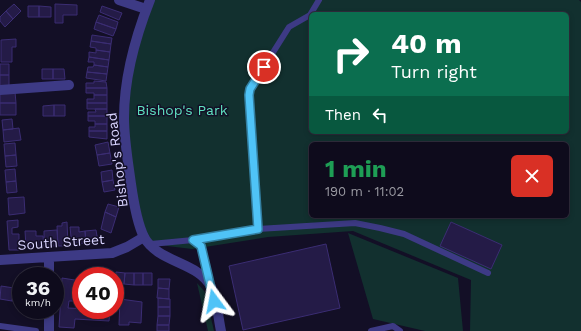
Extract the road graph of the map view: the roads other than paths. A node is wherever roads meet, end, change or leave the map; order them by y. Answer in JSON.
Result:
{"nodes":[{"id":1,"x":119,"y":0,"type":"edge"},
{"id":2,"x":319,"y":0,"type":"edge"},
{"id":3,"x":148,"y":5,"type":"edge"},
{"id":4,"x":312,"y":12,"type":"edge"},
{"id":5,"x":309,"y":16,"type":"edge"},
{"id":6,"x":69,"y":85,"type":"dead end"},
{"id":7,"x":0,"y":90,"type":"edge"},
{"id":8,"x":258,"y":229,"type":"junction"},
{"id":9,"x":193,"y":240,"type":"junction"},
{"id":10,"x":147,"y":241,"type":"junction"},
{"id":11,"x":49,"y":258,"type":"junction"},
{"id":12,"x":0,"y":260,"type":"edge"},
{"id":13,"x":49,"y":267,"type":"edge"},
{"id":14,"x":488,"y":273,"type":"dead end"},
{"id":15,"x":211,"y":287,"type":"junction"},
{"id":16,"x":49,"y":319,"type":"edge"},
{"id":17,"x":0,"y":326,"type":"edge"},
{"id":18,"x":36,"y":331,"type":"edge"},
{"id":19,"x":49,"y":331,"type":"edge"},
{"id":20,"x":221,"y":331,"type":"edge"},
{"id":21,"x":372,"y":331,"type":"edge"},
{"id":22,"x":400,"y":331,"type":"edge"}],
"edges":[{"from":1,"to":3,"type":"street"},
{"from":2,"to":4,"type":"lane"},
{"from":3,"to":10,"type":"street","name":"Bishop's Road"},
{"from":5,"to":8,"type":"lane"},
{"from":6,"to":7,"type":"street"},
{"from":8,"to":9,"type":"lane"},
{"from":8,"to":14,"type":"lane"},
{"from":9,"to":10,"type":"lane"},
{"from":9,"to":15,"type":"lane"},
{"from":10,"to":11,"type":"street","name":"South Street"},
{"from":10,"to":15,"type":"street"},
{"from":11,"to":12,"type":"street","name":"South Street"},
{"from":11,"to":13,"type":"street"},
{"from":15,"to":20,"type":"street"},
{"from":16,"to":19,"type":"street"},
{"from":17,"to":18,"type":"lane"},
{"from":21,"to":22,"type":"lane"}]}
